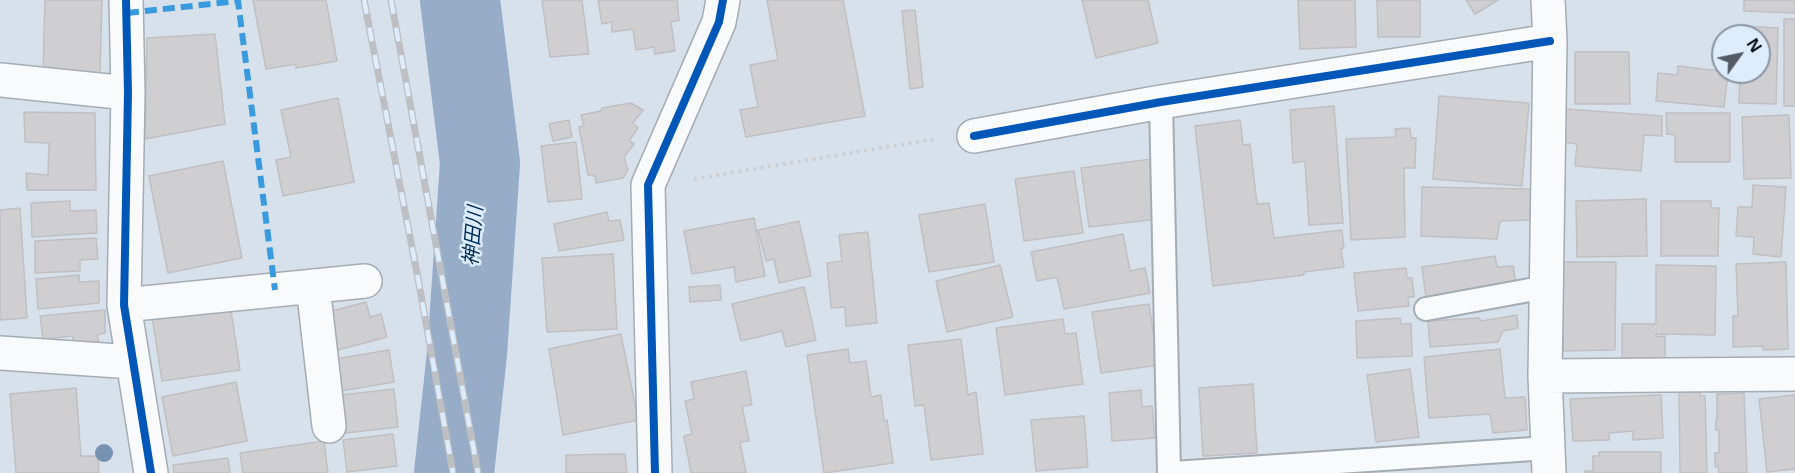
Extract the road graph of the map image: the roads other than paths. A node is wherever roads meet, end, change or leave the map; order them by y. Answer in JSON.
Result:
{"nodes":[{"id":1,"x":126,"y":0,"type":"edge"},
{"id":2,"x":723,"y":0,"type":"edge"},
{"id":3,"x":1548,"y":0,"type":"edge"},
{"id":4,"x":1550,"y":41,"type":"junction"},
{"id":5,"x":0,"y":80,"type":"edge"},
{"id":6,"x":128,"y":93,"type":"junction"},
{"id":7,"x":1161,"y":102,"type":"junction"},
{"id":8,"x":974,"y":136,"type":"road end"},
{"id":9,"x":365,"y":280,"type":"dead end"},
{"id":10,"x":313,"y":286,"type":"junction"},
{"id":11,"x":1546,"y":287,"type":"junction"},
{"id":12,"x":124,"y":305,"type":"junction"},
{"id":13,"x":1426,"y":309,"type":"dead end"},
{"id":14,"x":0,"y":353,"type":"edge"},
{"id":15,"x":133,"y":362,"type":"junction"},
{"id":16,"x":1795,"y":374,"type":"edge"},
{"id":17,"x":1545,"y":376,"type":"junction"},
{"id":18,"x":329,"y":426,"type":"dead end"},
{"id":19,"x":1548,"y":461,"type":"edge"},
{"id":20,"x":151,"y":473,"type":"edge"},
{"id":21,"x":655,"y":473,"type":"edge"},
{"id":22,"x":1171,"y":473,"type":"edge"}],
"edges":[{"from":1,"to":6,"type":"street"},
{"from":2,"to":21,"type":"street"},
{"from":3,"to":4,"type":"street"},
{"from":4,"to":7,"type":"street"},
{"from":4,"to":11,"type":"street"},
{"from":5,"to":6,"type":"street"},
{"from":6,"to":12,"type":"street"},
{"from":7,"to":8,"type":"street"},
{"from":7,"to":22,"type":"lane"},
{"from":9,"to":10,"type":"street"},
{"from":10,"to":12,"type":"street"},
{"from":10,"to":18,"type":"street"},
{"from":11,"to":13,"type":"lane"},
{"from":11,"to":17,"type":"street"},
{"from":12,"to":15,"type":"street"},
{"from":14,"to":15,"type":"street"},
{"from":15,"to":20,"type":"street"},
{"from":16,"to":17,"type":"street"},
{"from":17,"to":19,"type":"street"},
{"from":19,"to":22,"type":"lane"}]}
